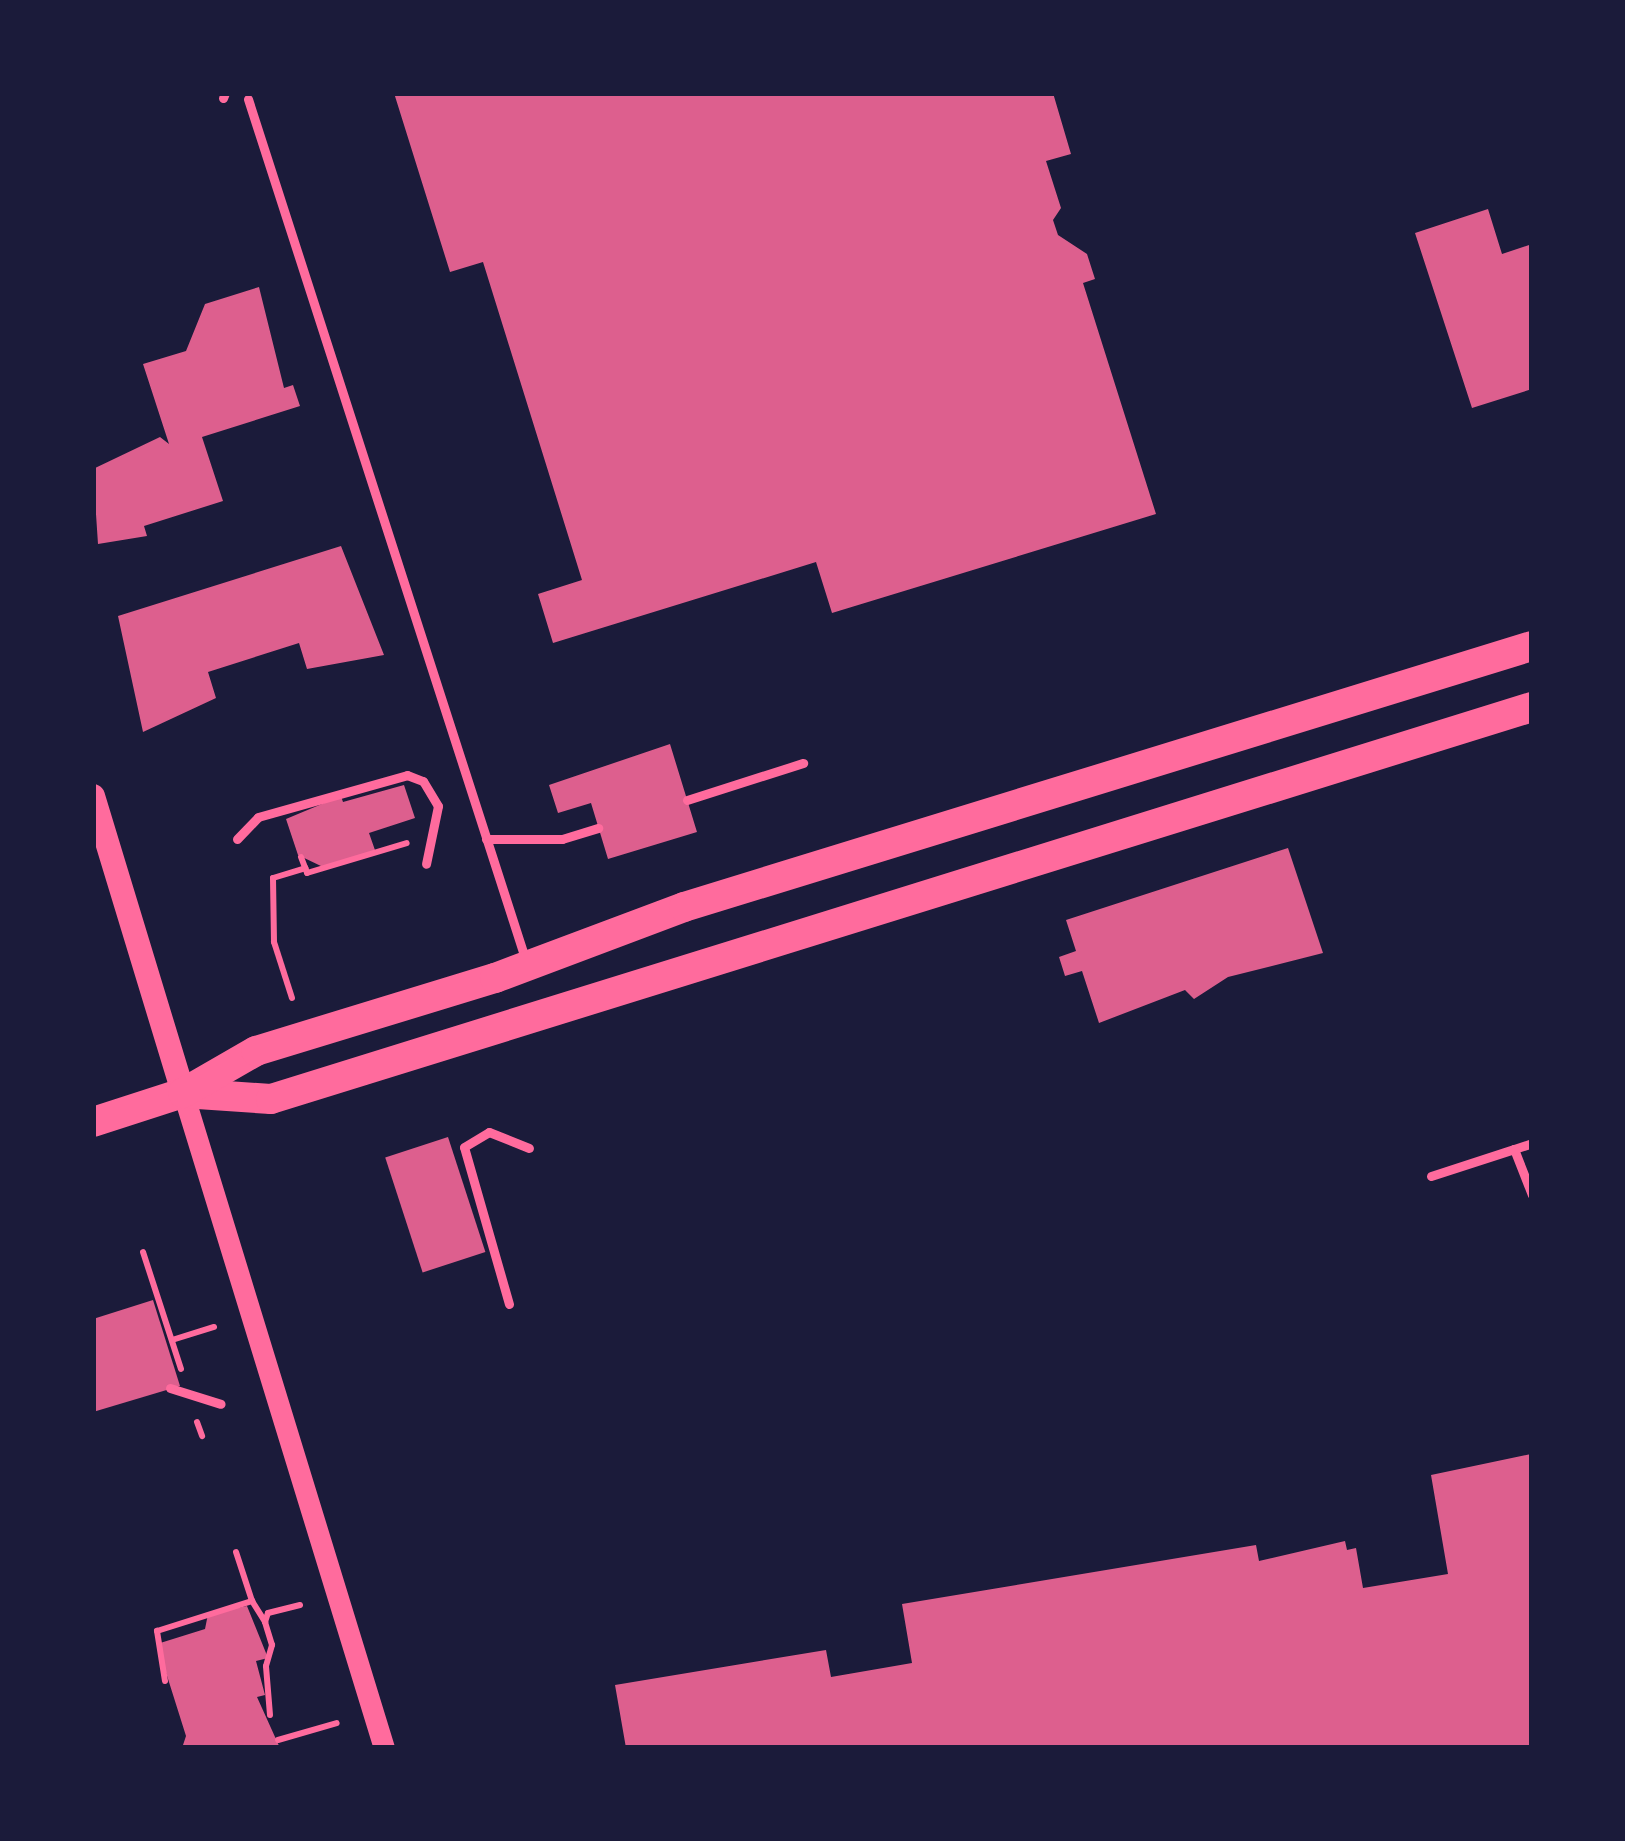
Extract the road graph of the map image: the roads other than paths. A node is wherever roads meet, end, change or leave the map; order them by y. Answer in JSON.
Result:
{"nodes":[{"id":1,"x":248,"y":99,"type":"dead end"},
{"id":2,"x":1532,"y":646,"type":"edge"},
{"id":3,"x":1532,"y":707,"type":"edge"},
{"id":4,"x":803,"y":763,"type":"dead end"},
{"id":5,"x":93,"y":796,"type":"edge"},
{"id":6,"x":687,"y":800,"type":"dead end"},
{"id":7,"x":598,"y":828,"type":"dead end"},
{"id":8,"x":237,"y":838,"type":"dead end"},
{"id":9,"x":486,"y":838,"type":"junction"},
{"id":10,"x":426,"y":864,"type":"dead end"},
{"id":11,"x":527,"y":966,"type":"junction"},
{"id":12,"x":183,"y":1093,"type":"junction"},
{"id":13,"x":93,"y":1122,"type":"edge"},
{"id":14,"x":1532,"y":1143,"type":"edge"},
{"id":15,"x":529,"y":1148,"type":"dead end"},
{"id":16,"x":1514,"y":1149,"type":"junction"},
{"id":17,"x":1431,"y":1175,"type":"dead end"},
{"id":18,"x":1532,"y":1195,"type":"edge"},
{"id":19,"x":508,"y":1304,"type":"dead end"},
{"id":20,"x":170,"y":1388,"type":"dead end"},
{"id":21,"x":221,"y":1405,"type":"dead end"},
{"id":22,"x":384,"y":1748,"type":"edge"}],
"edges":[{"from":1,"to":9,"type":"lane"},
{"from":2,"to":11,"type":"main road"},
{"from":3,"to":12,"type":"main road"},
{"from":4,"to":6,"type":"lane"},
{"from":5,"to":12,"type":"main road"},
{"from":7,"to":9,"type":"lane"},
{"from":8,"to":10,"type":"lane"},
{"from":9,"to":11,"type":"lane"},
{"from":11,"to":12,"type":"main road"},
{"from":12,"to":13,"type":"main road"},
{"from":12,"to":22,"type":"street"},
{"from":14,"to":16,"type":"lane"},
{"from":15,"to":19,"type":"lane"},
{"from":16,"to":17,"type":"lane"},
{"from":16,"to":18,"type":"lane"},
{"from":20,"to":21,"type":"lane"}]}
